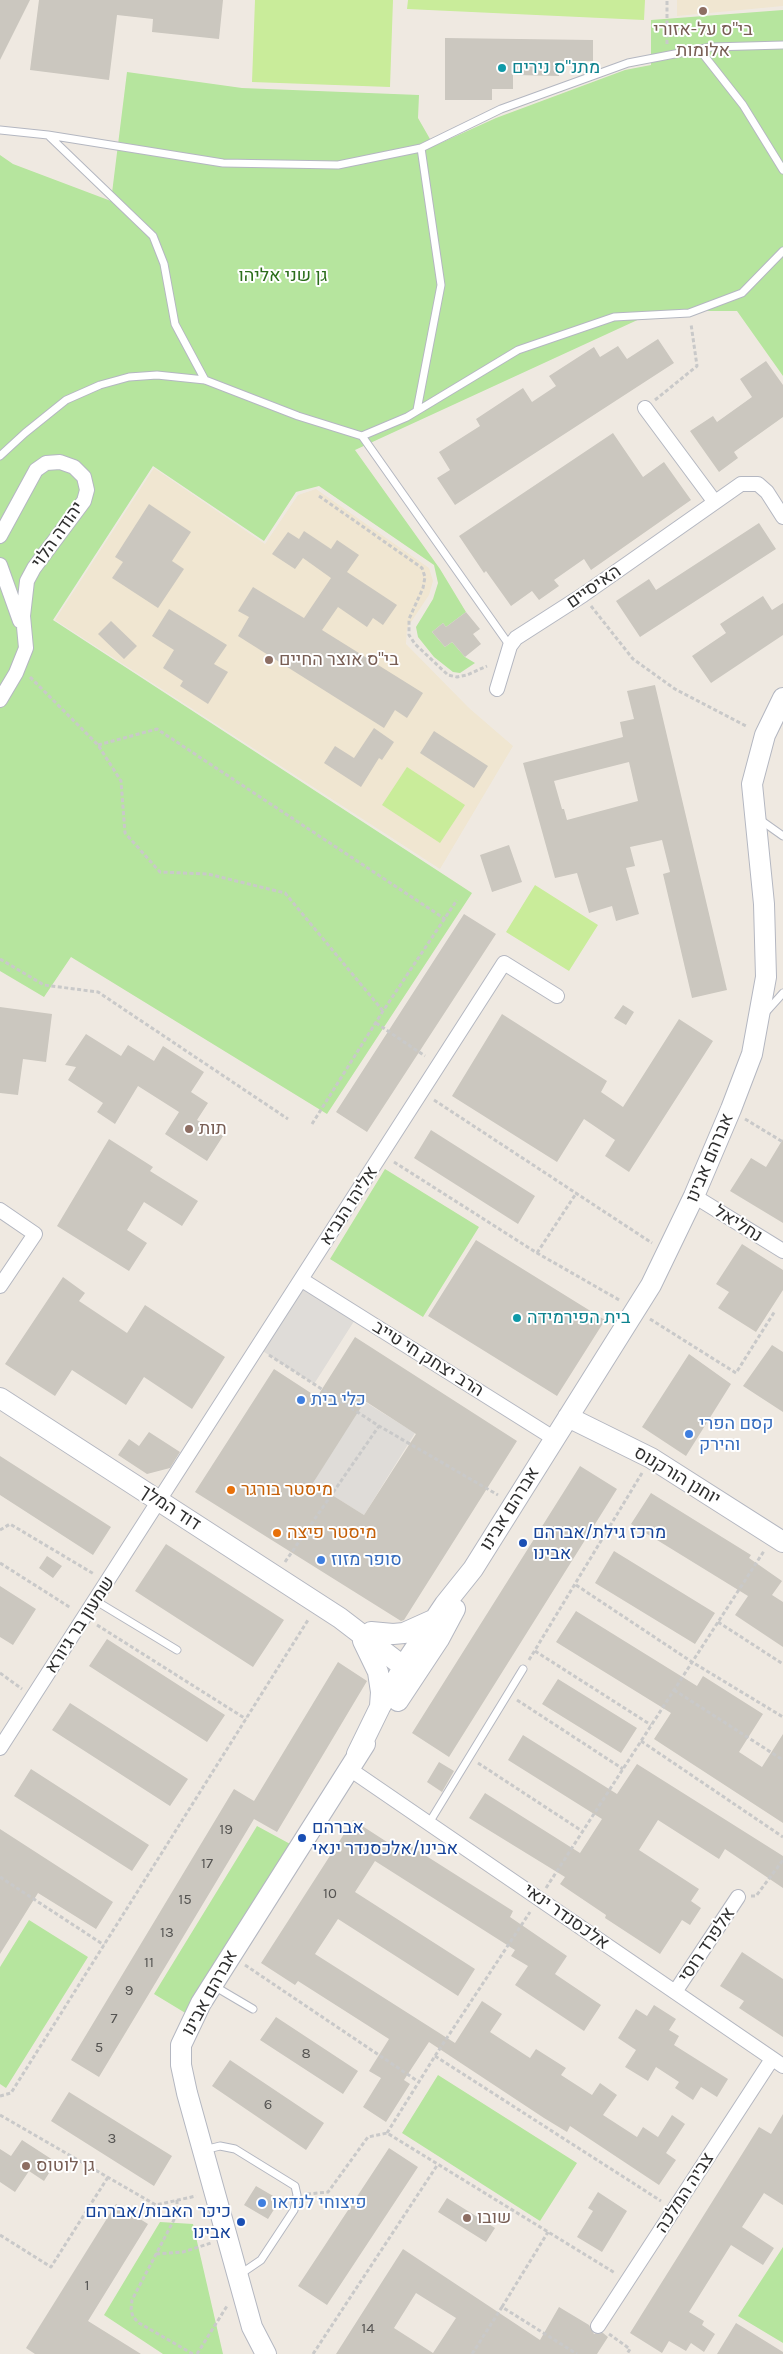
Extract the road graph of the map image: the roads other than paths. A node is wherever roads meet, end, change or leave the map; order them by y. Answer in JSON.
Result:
{"nodes":[{"id":1,"x":783,"y":45,"type":"edge"},
{"id":2,"x":699,"y":49,"type":"junction"},
{"id":3,"x":0,"y":130,"type":"edge"},
{"id":4,"x":48,"y":135,"type":"junction"},
{"id":5,"x":421,"y":148,"type":"junction"},
{"id":6,"x":783,"y":170,"type":"edge"},
{"id":7,"x":783,"y":251,"type":"edge"},
{"id":8,"x":205,"y":380,"type":"junction"},
{"id":9,"x":645,"y":408,"type":"road end"},
{"id":10,"x":417,"y":410,"type":"junction"},
{"id":11,"x":362,"y":436,"type":"junction"},
{"id":12,"x":0,"y":456,"type":"edge"},
{"id":13,"x":714,"y":501,"type":"junction"},
{"id":14,"x":783,"y":517,"type":"edge"},
{"id":15,"x":0,"y":536,"type":"edge"},
{"id":16,"x":0,"y":565,"type":"edge"},
{"id":17,"x":25,"y":633,"type":"junction"},
{"id":18,"x":508,"y":652,"type":"junction"},
{"id":19,"x":497,"y":688,"type":"dead end"},
{"id":20,"x":783,"y":698,"type":"edge"},
{"id":21,"x":0,"y":700,"type":"edge"},
{"id":22,"x":755,"y":817,"type":"junction"},
{"id":23,"x":783,"y":836,"type":"edge"},
{"id":24,"x":783,"y":993,"type":"edge"},
{"id":25,"x":557,"y":996,"type":"dead end"},
{"id":26,"x":759,"y":1020,"type":"junction"},
{"id":27,"x":694,"y":1196,"type":"junction"},
{"id":28,"x":0,"y":1210,"type":"edge"},
{"id":29,"x":783,"y":1251,"type":"edge"},
{"id":30,"x":302,"y":1280,"type":"junction"},
{"id":31,"x":0,"y":1286,"type":"edge"},
{"id":32,"x":0,"y":1398,"type":"edge"},
{"id":33,"x":568,"y":1417,"type":"junction"},
{"id":34,"x":555,"y":1439,"type":"junction"},
{"id":35,"x":160,"y":1502,"type":"junction"},
{"id":36,"x":778,"y":1538,"type":"edge"},
{"id":37,"x":473,"y":1569,"type":"junction"},
{"id":38,"x":96,"y":1601,"type":"junction"},
{"id":39,"x":434,"y":1620,"type":"junction"},
{"id":40,"x":365,"y":1633,"type":"junction"},
{"id":41,"x":177,"y":1650,"type":"dead end"},
{"id":42,"x":411,"y":1664,"type":"junction"},
{"id":43,"x":523,"y":1669,"type":"road end"},
{"id":44,"x":380,"y":1707,"type":"junction"},
{"id":45,"x":0,"y":1748,"type":"edge"},
{"id":46,"x":352,"y":1761,"type":"junction"},
{"id":47,"x":429,"y":1823,"type":"junction"},
{"id":48,"x":738,"y":1897,"type":"road end"},
{"id":49,"x":212,"y":1985,"type":"junction"},
{"id":50,"x":675,"y":1992,"type":"junction"},
{"id":51,"x":253,"y":2009,"type":"dead end"},
{"id":52,"x":777,"y":2063,"type":"edge"},
{"id":53,"x":203,"y":2150,"type":"junction"},
{"id":54,"x":240,"y":2284,"type":"junction"},
{"id":55,"x":249,"y":2317,"type":"junction"},
{"id":56,"x":598,"y":2326,"type":"road end"},
{"id":57,"x":253,"y":2354,"type":"edge"},
{"id":58,"x":266,"y":2354,"type":"edge"}],
"edges":[{"from":1,"to":2,"type":"lane"},
{"from":2,"to":5,"type":"lane"},
{"from":2,"to":6,"type":"lane"},
{"from":3,"to":4,"type":"lane"},
{"from":4,"to":5,"type":"lane"},
{"from":4,"to":8,"type":"lane"},
{"from":5,"to":10,"type":"lane"},
{"from":7,"to":10,"type":"lane"},
{"from":8,"to":11,"type":"lane"},
{"from":8,"to":12,"type":"lane"},
{"from":9,"to":13,"type":"street"},
{"from":10,"to":11,"type":"lane"},
{"from":11,"to":18,"type":"lane"},
{"from":13,"to":14,"type":"street","name":"האיסיים"},
{"from":13,"to":18,"type":"street","name":"האיסיים"},
{"from":15,"to":17,"type":"street","name":"יהודה הלוי"},
{"from":16,"to":17,"type":"street","name":"יהודה הלוי"},
{"from":17,"to":21,"type":"street","name":"יהודה הלוי"},
{"from":18,"to":19,"type":"street"},
{"from":20,"to":22,"type":"street","name":"אברהם אבינו"},
{"from":22,"to":23,"type":"lane"},
{"from":22,"to":26,"type":"street","name":"אברהם אבינו"},
{"from":24,"to":26,"type":"lane"},
{"from":25,"to":30,"type":"street","name":"אליהו הנביא"},
{"from":26,"to":27,"type":"street","name":"אברהם אבינו"},
{"from":27,"to":29,"type":"street","name":"נחליאל"},
{"from":27,"to":33,"type":"street","name":"אברהם אבינו"},
{"from":28,"to":31,"type":"street"},
{"from":30,"to":34,"type":"street","name":"הרב יצחק חי טייב"},
{"from":30,"to":35,"type":"street","name":"אליהו הנביא"},
{"from":32,"to":35,"type":"street","name":"דוד המלך"},
{"from":33,"to":34,"type":"street","name":"אברהם אבינו"},
{"from":33,"to":36,"type":"street","name":"יוחנן הורקנוס"},
{"from":34,"to":37,"type":"street","name":"אברהם אבינו"},
{"from":35,"to":38,"type":"street","name":"שמעון בר גיורא"},
{"from":35,"to":40,"type":"street","name":"דוד המלך"},
{"from":37,"to":39,"type":"street","name":"אברהם אבינו"},
{"from":37,"to":42,"type":"street","name":"אברהם אבינו"},
{"from":38,"to":41,"type":"lane"},
{"from":38,"to":45,"type":"street","name":"שמעון בר גיורא"},
{"from":39,"to":40,"type":"street"},
{"from":39,"to":42,"type":"street","name":"אברהם אבינו"},
{"from":40,"to":42,"type":"street","name":"דוד המלך"},
{"from":40,"to":44,"type":"street"},
{"from":42,"to":44,"type":"street","name":"אברהם אבינו"},
{"from":42,"to":46,"type":"street","name":"אברהם אבינו"},
{"from":43,"to":47,"type":"lane"},
{"from":44,"to":46,"type":"street","name":"אברהם אבינו"},
{"from":46,"to":47,"type":"street","name":"אלכסנדר ינאי"},
{"from":46,"to":49,"type":"street","name":"אברהם אבינו"},
{"from":47,"to":50,"type":"street","name":"אלכסנדר ינאי"},
{"from":48,"to":50,"type":"street","name":"אלפרד רוסי"},
{"from":49,"to":51,"type":"lane"},
{"from":49,"to":53,"type":"street","name":"אברהם אבינו"},
{"from":50,"to":52,"type":"street","name":"אלכסנדר ינאי"},
{"from":52,"to":56,"type":"street","name":"צביה המלכה"},
{"from":53,"to":54,"type":"street","name":"אברהם אבינו"},
{"from":53,"to":54,"type":"lane"},
{"from":54,"to":55,"type":"street","name":"אברהם אבינו"},
{"from":55,"to":57,"type":"street","name":"אברהם אבינו"},
{"from":55,"to":58,"type":"street","name":"אברהם אבינו"}]}
